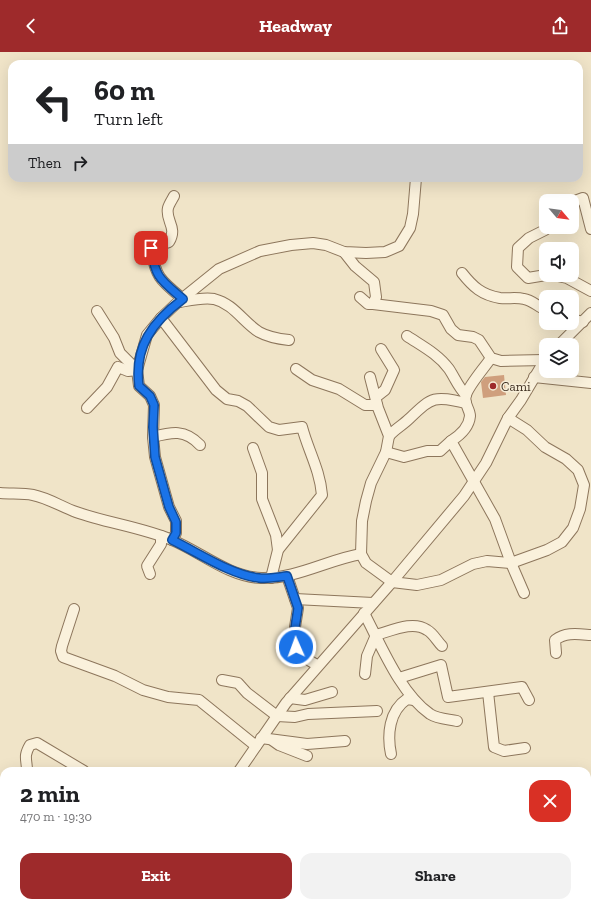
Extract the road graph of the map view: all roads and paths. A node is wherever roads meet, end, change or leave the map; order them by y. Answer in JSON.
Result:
{"nodes":[{"id":1,"x":416,"y":182,"type":"edge"},
{"id":2,"x":174,"y":196,"type":"dead end"},
{"id":3,"x":579,"y":199,"type":"edge"},
{"id":4,"x":591,"y":227,"type":"edge"},
{"id":5,"x":539,"y":233,"type":"edge"},
{"id":6,"x":344,"y":252,"type":"junction"},
{"id":7,"x":462,"y":274,"type":"dead end"},
{"id":8,"x":539,"y":276,"type":"edge"},
{"id":9,"x":574,"y":282,"type":"edge"},
{"id":10,"x":591,"y":291,"type":"edge"},
{"id":11,"x":360,"y":297,"type":"dead end"},
{"id":12,"x":181,"y":300,"type":"junction"},
{"id":13,"x":373,"y":304,"type":"junction"},
{"id":14,"x":539,"y":307,"type":"edge"},
{"id":15,"x":97,"y":311,"type":"dead end"},
{"id":16,"x":591,"y":313,"type":"edge"},
{"id":17,"x":161,"y":318,"type":"junction"},
{"id":18,"x":579,"y":321,"type":"edge"},
{"id":19,"x":583,"y":322,"type":"junction"},
{"id":20,"x":407,"y":336,"type":"dead end"},
{"id":21,"x":567,"y":338,"type":"edge"},
{"id":22,"x":289,"y":340,"type":"dead end"},
{"id":23,"x":381,"y":349,"type":"dead end"},
{"id":24,"x":491,"y":358,"type":"junction"},
{"id":25,"x":539,"y":359,"type":"edge"},
{"id":26,"x":296,"y":369,"type":"dead end"},
{"id":27,"x":539,"y":369,"type":"edge"},
{"id":28,"x":137,"y":370,"type":"junction"},
{"id":29,"x":370,"y":377,"type":"dead end"},
{"id":30,"x":534,"y":378,"type":"junction"},
{"id":31,"x":591,"y":383,"type":"edge"},
{"id":32,"x":466,"y":399,"type":"junction"},
{"id":33,"x":376,"y":401,"type":"junction"},
{"id":34,"x":87,"y":408,"type":"dead end"},
{"id":35,"x":508,"y":418,"type":"junction"},
{"id":36,"x":389,"y":436,"type":"junction"},
{"id":37,"x":153,"y":437,"type":"junction"},
{"id":38,"x":451,"y":441,"type":"junction"},
{"id":39,"x":200,"y":445,"type":"dead end"},
{"id":40,"x":253,"y":448,"type":"dead end"},
{"id":41,"x":386,"y":452,"type":"junction"},
{"id":42,"x":473,"y":480,"type":"junction"},
{"id":43,"x":587,"y":485,"type":"edge"},
{"id":44,"x":0,"y":493,"type":"edge"},
{"id":45,"x":162,"y":536,"type":"junction"},
{"id":46,"x":172,"y":540,"type":"junction"},
{"id":47,"x":278,"y":550,"type":"junction"},
{"id":48,"x":361,"y":554,"type":"junction"},
{"id":49,"x":511,"y":563,"type":"junction"},
{"id":50,"x":150,"y":574,"type":"dead end"},
{"id":51,"x":287,"y":576,"type":"junction"},
{"id":52,"x":271,"y":578,"type":"junction"},
{"id":53,"x":392,"y":582,"type":"junction"},
{"id":54,"x":524,"y":593,"type":"dead end"},
{"id":55,"x":295,"y":599,"type":"junction"},
{"id":56,"x":373,"y":603,"type":"junction"},
{"id":57,"x":74,"y":609,"type":"dead end"},
{"id":58,"x":364,"y":613,"type":"junction"},
{"id":59,"x":376,"y":635,"type":"junction"},
{"id":60,"x":591,"y":635,"type":"edge"},
{"id":61,"x":442,"y":646,"type":"dead end"},
{"id":62,"x":556,"y":653,"type":"dead end"},
{"id":63,"x":317,"y":665,"type":"junction"},
{"id":64,"x":365,"y":674,"type":"dead end"},
{"id":65,"x":399,"y":678,"type":"junction"},
{"id":66,"x":222,"y":680,"type":"dead end"},
{"id":67,"x":332,"y":692,"type":"dead end"},
{"id":68,"x":488,"y":692,"type":"junction"},
{"id":69,"x":290,"y":698,"type":"junction"},
{"id":70,"x":414,"y":700,"type":"junction"},
{"id":71,"x":529,"y":700,"type":"dead end"},
{"id":72,"x":377,"y":710,"type":"dead end"},
{"id":73,"x":277,"y":716,"type":"junction"},
{"id":74,"x":457,"y":721,"type":"dead end"},
{"id":75,"x":263,"y":741,"type":"junction"},
{"id":76,"x":345,"y":741,"type":"dead end"},
{"id":77,"x":525,"y":748,"type":"dead end"},
{"id":78,"x":391,"y":754,"type":"dead end"},
{"id":79,"x":307,"y":756,"type":"dead end"},
{"id":80,"x":26,"y":767,"type":"edge"},
{"id":81,"x":77,"y":767,"type":"edge"},
{"id":82,"x":244,"y":767,"type":"edge"}],
"edges":[{"from":1,"to":6,"type":"street"},
{"from":2,"to":12,"type":"street"},
{"from":3,"to":4,"type":"street"},
{"from":5,"to":8,"type":"street"},
{"from":6,"to":12,"type":"street"},
{"from":6,"to":13,"type":"street"},
{"from":7,"to":14,"type":"street"},
{"from":9,"to":10,"type":"street"},
{"from":11,"to":13,"type":"street"},
{"from":12,"to":17,"type":"street"},
{"from":12,"to":22,"type":"street"},
{"from":13,"to":24,"type":"street"},
{"from":15,"to":28,"type":"street"},
{"from":16,"to":19,"type":"street"},
{"from":17,"to":28,"type":"street"},
{"from":17,"to":47,"type":"street"},
{"from":18,"to":19,"type":"street"},
{"from":19,"to":21,"type":"street"},
{"from":20,"to":32,"type":"street"},
{"from":23,"to":33,"type":"street"},
{"from":24,"to":25,"type":"street"},
{"from":24,"to":32,"type":"street"},
{"from":26,"to":33,"type":"street"},
{"from":27,"to":30,"type":"street"},
{"from":28,"to":34,"type":"street"},
{"from":28,"to":37,"type":"street"},
{"from":29,"to":33,"type":"street"},
{"from":30,"to":31,"type":"street"},
{"from":30,"to":35,"type":"street"},
{"from":32,"to":36,"type":"street"},
{"from":32,"to":38,"type":"street"},
{"from":33,"to":36,"type":"street"},
{"from":35,"to":42,"type":"street"},
{"from":35,"to":43,"type":"street"},
{"from":36,"to":41,"type":"street"},
{"from":37,"to":39,"type":"street"},
{"from":37,"to":46,"type":"street"},
{"from":38,"to":41,"type":"street"},
{"from":38,"to":42,"type":"street"},
{"from":40,"to":47,"type":"street"},
{"from":41,"to":48,"type":"street"},
{"from":42,"to":49,"type":"street"},
{"from":42,"to":53,"type":"street"},
{"from":43,"to":49,"type":"street"},
{"from":44,"to":45,"type":"street"},
{"from":45,"to":46,"type":"street"},
{"from":45,"to":50,"type":"street"},
{"from":46,"to":52,"type":"street"},
{"from":47,"to":52,"type":"street"},
{"from":48,"to":51,"type":"street"},
{"from":48,"to":53,"type":"street"},
{"from":49,"to":53,"type":"street"},
{"from":49,"to":54,"type":"street"},
{"from":51,"to":52,"type":"street"},
{"from":51,"to":55,"type":"street"},
{"from":53,"to":56,"type":"street"},
{"from":55,"to":56,"type":"street"},
{"from":55,"to":63,"type":"street"},
{"from":56,"to":58,"type":"street"},
{"from":57,"to":75,"type":"street"},
{"from":58,"to":59,"type":"street"},
{"from":58,"to":63,"type":"street"},
{"from":59,"to":61,"type":"street"},
{"from":59,"to":64,"type":"street"},
{"from":59,"to":65,"type":"street"},
{"from":60,"to":62,"type":"street"},
{"from":63,"to":69,"type":"street"},
{"from":65,"to":68,"type":"street"},
{"from":65,"to":70,"type":"street"},
{"from":66,"to":73,"type":"street"},
{"from":67,"to":69,"type":"street"},
{"from":68,"to":71,"type":"street"},
{"from":68,"to":77,"type":"street"},
{"from":69,"to":73,"type":"street"},
{"from":70,"to":74,"type":"street"},
{"from":70,"to":78,"type":"street"},
{"from":72,"to":73,"type":"street"},
{"from":73,"to":75,"type":"street"},
{"from":75,"to":76,"type":"street"},
{"from":75,"to":79,"type":"street"},
{"from":75,"to":82,"type":"street"},
{"from":80,"to":81,"type":"street"}]}
